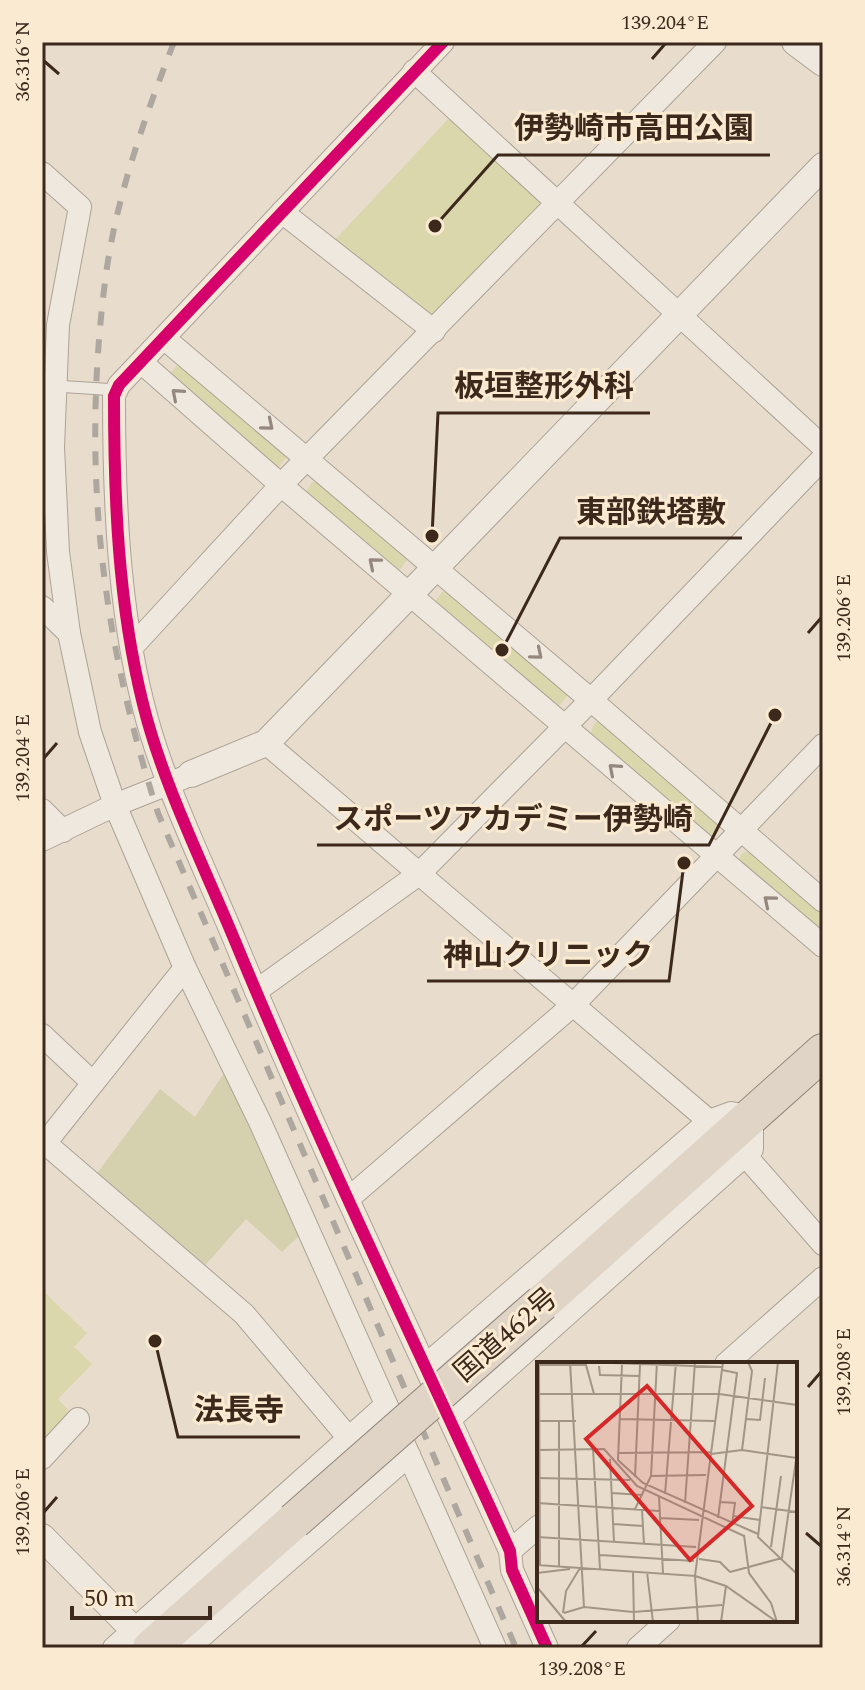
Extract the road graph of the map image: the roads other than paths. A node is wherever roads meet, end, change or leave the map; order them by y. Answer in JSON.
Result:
{"nodes":[{"id":1,"x":443,"y":42,"type":"edge"},
{"id":2,"x":715,"y":42,"type":"edge"},
{"id":3,"x":795,"y":42,"type":"edge"},
{"id":4,"x":823,"y":63,"type":"edge"},
{"id":5,"x":414,"y":71,"type":"junction"},
{"id":6,"x":823,"y":166,"type":"edge"},
{"id":7,"x":42,"y":173,"type":"edge"},
{"id":8,"x":557,"y":202,"type":"junction"},
{"id":9,"x":282,"y":212,"type":"junction"},
{"id":10,"x":679,"y":315,"type":"junction"},
{"id":11,"x":58,"y":325,"type":"junction"},
{"id":12,"x":434,"y":331,"type":"junction"},
{"id":13,"x":165,"y":339,"type":"junction"},
{"id":14,"x":42,"y":346,"type":"edge"},
{"id":15,"x":142,"y":363,"type":"junction"},
{"id":16,"x":55,"y":386,"type":"junction"},
{"id":17,"x":117,"y":390,"type":"junction"},
{"id":18,"x":823,"y":447,"type":"edge"},
{"id":19,"x":308,"y":458,"type":"junction"},
{"id":20,"x":823,"y":458,"type":"edge"},
{"id":21,"x":281,"y":485,"type":"junction"},
{"id":22,"x":435,"y":567,"type":"junction"},
{"id":23,"x":410,"y":594,"type":"junction"},
{"id":24,"x":42,"y":607,"type":"edge"},
{"id":25,"x":69,"y":633,"type":"junction"},
{"id":26,"x":132,"y":647,"type":"junction"},
{"id":27,"x":591,"y":700,"type":"junction"},
{"id":28,"x":564,"y":726,"type":"junction"},
{"id":29,"x":266,"y":743,"type":"junction"},
{"id":30,"x":823,"y":745,"type":"edge"},
{"id":31,"x":181,"y":779,"type":"junction"},
{"id":32,"x":115,"y":805,"type":"junction"},
{"id":33,"x":42,"y":810,"type":"edge"},
{"id":34,"x":63,"y":831,"type":"junction"},
{"id":35,"x":740,"y":831,"type":"junction"},
{"id":36,"x":42,"y":840,"type":"edge"},
{"id":37,"x":716,"y":856,"type":"junction"},
{"id":38,"x":419,"y":874,"type":"junction"},
{"id":39,"x":823,"y":901,"type":"edge"},
{"id":40,"x":823,"y":946,"type":"edge"},
{"id":41,"x":185,"y":968,"type":"junction"},
{"id":42,"x":256,"y":991,"type":"junction"},
{"id":43,"x":573,"y":1005,"type":"junction"},
{"id":44,"x":42,"y":1035,"type":"edge"},
{"id":45,"x":823,"y":1052,"type":"edge"},
{"id":46,"x":93,"y":1083,"type":"junction"},
{"id":47,"x":752,"y":1117,"type":"junction"},
{"id":48,"x":709,"y":1121,"type":"junction"},
{"id":49,"x":43,"y":1145,"type":"edge"},
{"id":50,"x":745,"y":1155,"type":"junction"},
{"id":51,"x":348,"y":1199,"type":"junction"},
{"id":52,"x":823,"y":1244,"type":"edge"},
{"id":53,"x":823,"y":1278,"type":"edge"},
{"id":54,"x":728,"y":1362,"type":"edge"},
{"id":55,"x":426,"y":1365,"type":"junction"},
{"id":56,"x":386,"y":1405,"type":"junction"},
{"id":57,"x":78,"y":1419,"type":"dead end"},
{"id":58,"x":450,"y":1419,"type":"junction"},
{"id":59,"x":348,"y":1437,"type":"junction"},
{"id":60,"x":409,"y":1455,"type":"junction"},
{"id":61,"x":42,"y":1458,"type":"edge"},
{"id":62,"x":537,"y":1528,"type":"edge"},
{"id":63,"x":42,"y":1537,"type":"edge"},
{"id":64,"x":510,"y":1551,"type":"junction"},
{"id":65,"x":667,"y":1622,"type":"edge"},
{"id":66,"x":142,"y":1639,"type":"edge"},
{"id":67,"x":644,"y":1646,"type":"edge"},
{"id":68,"x":114,"y":1648,"type":"edge"},
{"id":69,"x":188,"y":1648,"type":"edge"},
{"id":70,"x":495,"y":1648,"type":"edge"},
{"id":71,"x":547,"y":1648,"type":"edge"}],
"edges":[{"from":1,"to":5,"type":"street"},
{"from":2,"to":8,"type":"street"},
{"from":3,"to":4,"type":"street"},
{"from":5,"to":8,"type":"street"},
{"from":5,"to":9,"type":"street"},
{"from":6,"to":10,"type":"street"},
{"from":7,"to":11,"type":"street"},
{"from":8,"to":10,"type":"street"},
{"from":8,"to":12,"type":"street"},
{"from":9,"to":12,"type":"street"},
{"from":9,"to":13,"type":"street"},
{"from":10,"to":18,"type":"street"},
{"from":10,"to":22,"type":"street"},
{"from":11,"to":14,"type":"street"},
{"from":11,"to":16,"type":"street"},
{"from":12,"to":19,"type":"street"},
{"from":13,"to":15,"type":"street"},
{"from":13,"to":19,"type":"street","one_way":true},
{"from":15,"to":17,"type":"street"},
{"from":21,"to":15,"type":"street","one_way":true},
{"from":16,"to":17,"type":"lane"},
{"from":16,"to":25,"type":"street"},
{"from":17,"to":26,"type":"street"},
{"from":19,"to":21,"type":"street"},
{"from":19,"to":22,"type":"street"},
{"from":20,"to":27,"type":"street"},
{"from":23,"to":21,"type":"street","one_way":true},
{"from":21,"to":26,"type":"street"},
{"from":22,"to":23,"type":"street"},
{"from":22,"to":27,"type":"street","one_way":true},
{"from":23,"to":28,"type":"street"},
{"from":23,"to":29,"type":"street"},
{"from":24,"to":25,"type":"street"},
{"from":25,"to":32,"type":"street"},
{"from":26,"to":31,"type":"street"},
{"from":27,"to":28,"type":"street"},
{"from":27,"to":35,"type":"street"},
{"from":37,"to":28,"type":"street","one_way":true},
{"from":28,"to":38,"type":"street"},
{"from":29,"to":31,"type":"street"},
{"from":29,"to":38,"type":"street"},
{"from":30,"to":35,"type":"street"},
{"from":31,"to":32,"type":"street"},
{"from":31,"to":42,"type":"street"},
{"from":32,"to":34,"type":"street"},
{"from":32,"to":41,"type":"street"},
{"from":33,"to":34,"type":"street"},
{"from":34,"to":36,"type":"street"},
{"from":35,"to":37,"type":"street"},
{"from":35,"to":39,"type":"street"},
{"from":40,"to":37,"type":"street","one_way":true},
{"from":37,"to":43,"type":"street"},
{"from":38,"to":42,"type":"street"},
{"from":38,"to":43,"type":"street"},
{"from":41,"to":46,"type":"street"},
{"from":41,"to":56,"type":"street"},
{"from":42,"to":51,"type":"street"},
{"from":43,"to":48,"type":"street"},
{"from":43,"to":51,"type":"street"},
{"from":44,"to":46,"type":"street"},
{"from":45,"to":47,"type":"highway","name":"国道462号"},
{"from":46,"to":49,"type":"street"},
{"from":47,"to":48,"type":"street"},
{"from":47,"to":50,"type":"street"},
{"from":47,"to":66,"type":"highway","name":"国道462号","bridge":true},
{"from":48,"to":55,"type":"street"},
{"from":49,"to":59,"type":"street"},
{"from":50,"to":52,"type":"street"},
{"from":50,"to":58,"type":"street"},
{"from":51,"to":55,"type":"street"},
{"from":53,"to":54,"type":"street"},
{"from":55,"to":58,"type":"street"},
{"from":56,"to":59,"type":"street"},
{"from":56,"to":60,"type":"street"},
{"from":57,"to":61,"type":"street"},
{"from":58,"to":64,"type":"street"},
{"from":59,"to":66,"type":"street"},
{"from":60,"to":69,"type":"street"},
{"from":60,"to":70,"type":"street"},
{"from":62,"to":64,"type":"street"},
{"from":63,"to":66,"type":"street"},
{"from":64,"to":71,"type":"street"},
{"from":65,"to":67,"type":"street"},
{"from":66,"to":68,"type":"street"}]}
